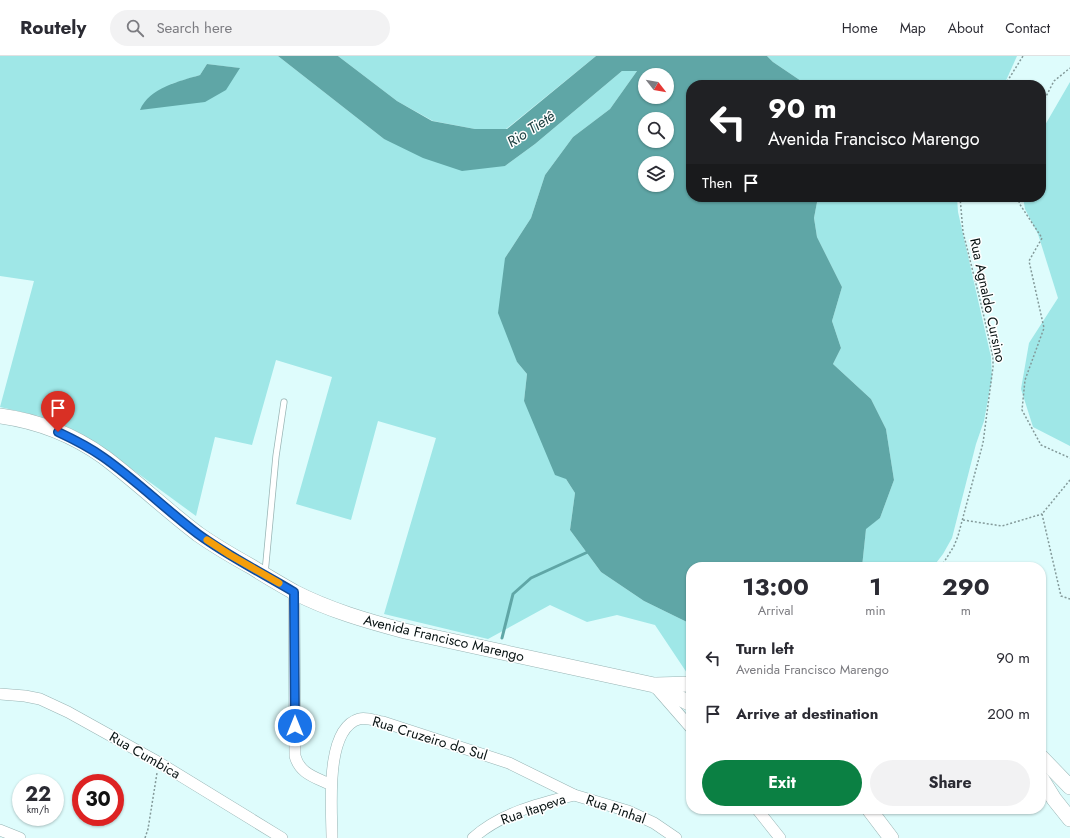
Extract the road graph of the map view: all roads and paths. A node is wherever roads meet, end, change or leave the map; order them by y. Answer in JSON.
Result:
{"nodes":[{"id":1,"x":1023,"y":56,"type":"edge"},
{"id":2,"x":1070,"y":68,"type":"edge"},
{"id":3,"x":1008,"y":80,"type":"edge"},
{"id":4,"x":1046,"y":96,"type":"edge"},
{"id":5,"x":960,"y":202,"type":"edge"},
{"id":6,"x":1019,"y":202,"type":"edge"},
{"id":7,"x":284,"y":402,"type":"dead end"},
{"id":8,"x":0,"y":416,"type":"edge"},
{"id":9,"x":1070,"y":458,"type":"edge"},
{"id":10,"x":1070,"y":480,"type":"edge"},
{"id":11,"x":1042,"y":514,"type":"junction"},
{"id":12,"x":963,"y":520,"type":"junction"},
{"id":13,"x":943,"y":562,"type":"edge"},
{"id":14,"x":264,"y":575,"type":"junction"},
{"id":15,"x":294,"y":592,"type":"junction"},
{"id":16,"x":1070,"y":599,"type":"edge"},
{"id":17,"x":686,"y":684,"type":"edge"},
{"id":18,"x":654,"y":685,"type":"junction"},
{"id":19,"x":0,"y":694,"type":"edge"},
{"id":20,"x":686,"y":701,"type":"edge"},
{"id":21,"x":686,"y":722,"type":"edge"},
{"id":22,"x":158,"y":762,"type":"junction"},
{"id":23,"x":1046,"y":762,"type":"edge"},
{"id":24,"x":1046,"y":782,"type":"edge"},
{"id":25,"x":331,"y":785,"type":"junction"},
{"id":26,"x":1046,"y":785,"type":"edge"},
{"id":27,"x":1070,"y":787,"type":"edge"},
{"id":28,"x":574,"y":795,"type":"junction"},
{"id":29,"x":1070,"y":804,"type":"edge"},
{"id":30,"x":761,"y":814,"type":"edge"},
{"id":31,"x":873,"y":814,"type":"edge"},
{"id":32,"x":1070,"y":819,"type":"edge"},
{"id":33,"x":0,"y":830,"type":"edge"},
{"id":34,"x":20,"y":838,"type":"edge"},
{"id":35,"x":145,"y":838,"type":"edge"},
{"id":36,"x":282,"y":838,"type":"edge"},
{"id":37,"x":332,"y":838,"type":"edge"},
{"id":38,"x":472,"y":838,"type":"edge"},
{"id":39,"x":676,"y":838,"type":"edge"},
{"id":40,"x":780,"y":838,"type":"edge"},
{"id":41,"x":891,"y":838,"type":"edge"}],
"edges":[{"from":1,"to":3,"type":"path"},
{"from":2,"to":4,"type":"path"},
{"from":5,"to":12,"type":"path","name":"Rua Agnaldo Cursino"},
{"from":6,"to":9,"type":"path"},
{"from":7,"to":14,"type":"lane"},
{"from":8,"to":14,"type":"main road","name":"Avenida Francisco Marengo"},
{"from":10,"to":11,"type":"path"},
{"from":11,"to":12,"type":"path"},
{"from":11,"to":16,"type":"path"},
{"from":12,"to":13,"type":"path","name":"Rua Agnaldo Cursino"},
{"from":14,"to":15,"type":"main road","name":"Avenida Francisco Marengo"},
{"from":15,"to":18,"type":"main road","name":"Avenida Francisco Marengo"},
{"from":15,"to":25,"type":"street"},
{"from":17,"to":18,"type":"main road","name":"Avenida Francisco Marengo"},
{"from":18,"to":20,"type":"main road","name":"Avenida Francisco Marengo"},
{"from":18,"to":21,"type":"street"},
{"from":19,"to":22,"type":"street","name":"Rua Cumbica"},
{"from":22,"to":35,"type":"path"},
{"from":22,"to":36,"type":"street","name":"Rua Cumbica"},
{"from":23,"to":27,"type":"main road"},
{"from":24,"to":29,"type":"main road"},
{"from":25,"to":28,"type":"street","name":"Rua Cruzeiro do Sul"},
{"from":25,"to":37,"type":"street","name":"Rua Cruzeiro do Sul"},
{"from":26,"to":32,"type":"main road"},
{"from":28,"to":38,"type":"street","name":"Rua Itapeva"},
{"from":28,"to":39,"type":"street","name":"Rua Pinhal"},
{"from":30,"to":40,"type":"street"},
{"from":31,"to":41,"type":"main road"},
{"from":33,"to":34,"type":"street"}]}
